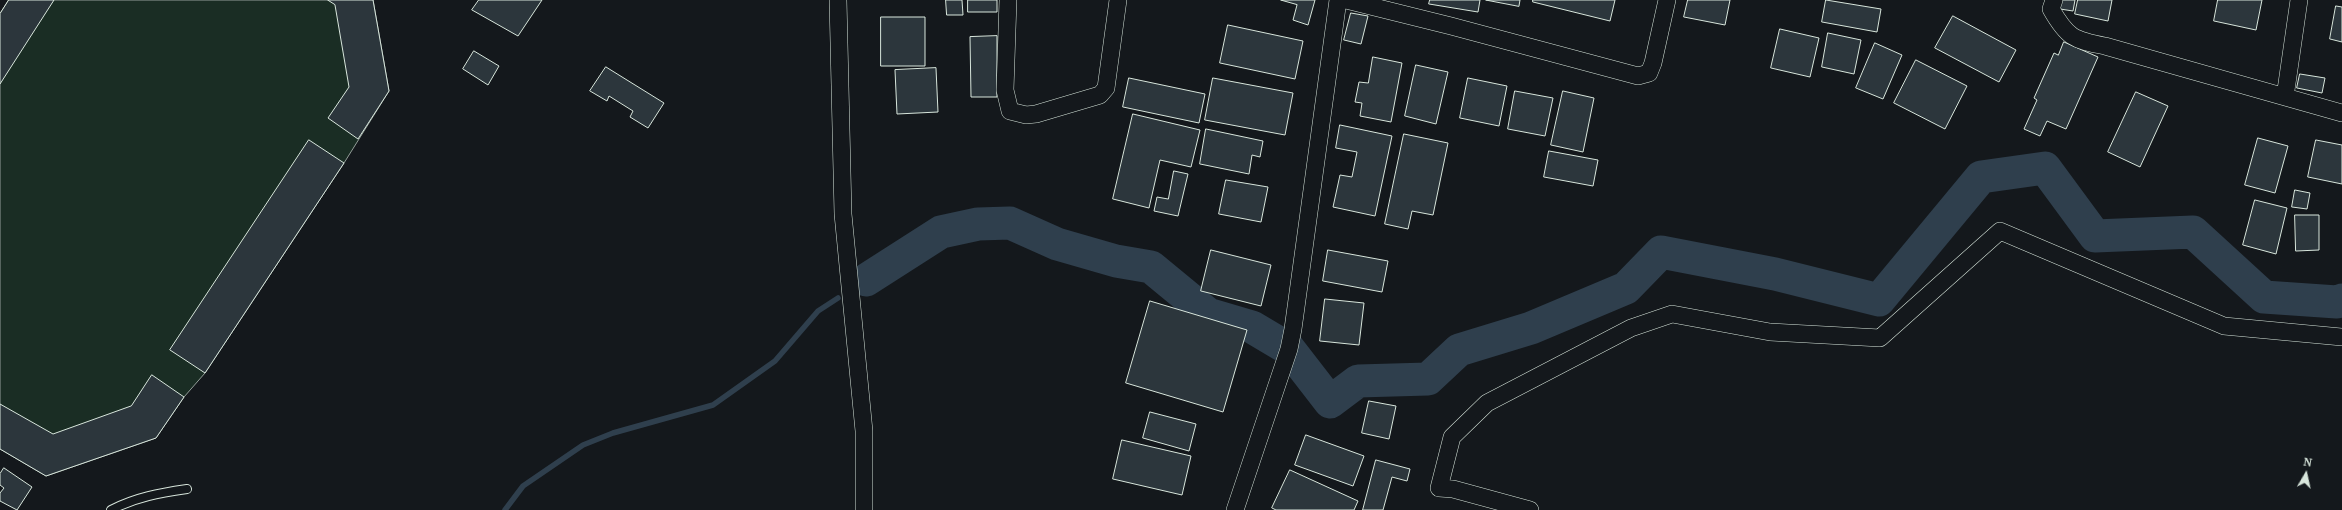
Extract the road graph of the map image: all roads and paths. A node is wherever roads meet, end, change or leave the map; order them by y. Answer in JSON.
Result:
{"nodes":[{"id":1,"x":838,"y":0,"type":"edge"},
{"id":2,"x":1008,"y":0,"type":"edge"},
{"id":3,"x":1118,"y":0,"type":"edge"},
{"id":4,"x":1338,"y":0,"type":"edge"},
{"id":5,"x":1346,"y":0,"type":"edge"},
{"id":6,"x":1667,"y":0,"type":"edge"},
{"id":7,"x":2054,"y":0,"type":"edge"},
{"id":8,"x":2299,"y":0,"type":"edge"},
{"id":9,"x":2285,"y":97,"type":"junction"},
{"id":10,"x":2342,"y":113,"type":"edge"},
{"id":11,"x":2342,"y":336,"type":"edge"},
{"id":12,"x":187,"y":489,"type":"dead end"},
{"id":13,"x":111,"y":510,"type":"edge"},
{"id":14,"x":864,"y":510,"type":"edge"},
{"id":15,"x":1235,"y":510,"type":"edge"},
{"id":16,"x":1530,"y":510,"type":"edge"}],
"edges":[{"from":1,"to":14,"type":"street"},
{"from":2,"to":3,"type":"street"},
{"from":4,"to":15,"type":"street"},
{"from":5,"to":6,"type":"street"},
{"from":7,"to":9,"type":"street"},
{"from":8,"to":9,"type":"street"},
{"from":9,"to":10,"type":"street"},
{"from":11,"to":16,"type":"street"},
{"from":12,"to":13,"type":"lane"}]}
